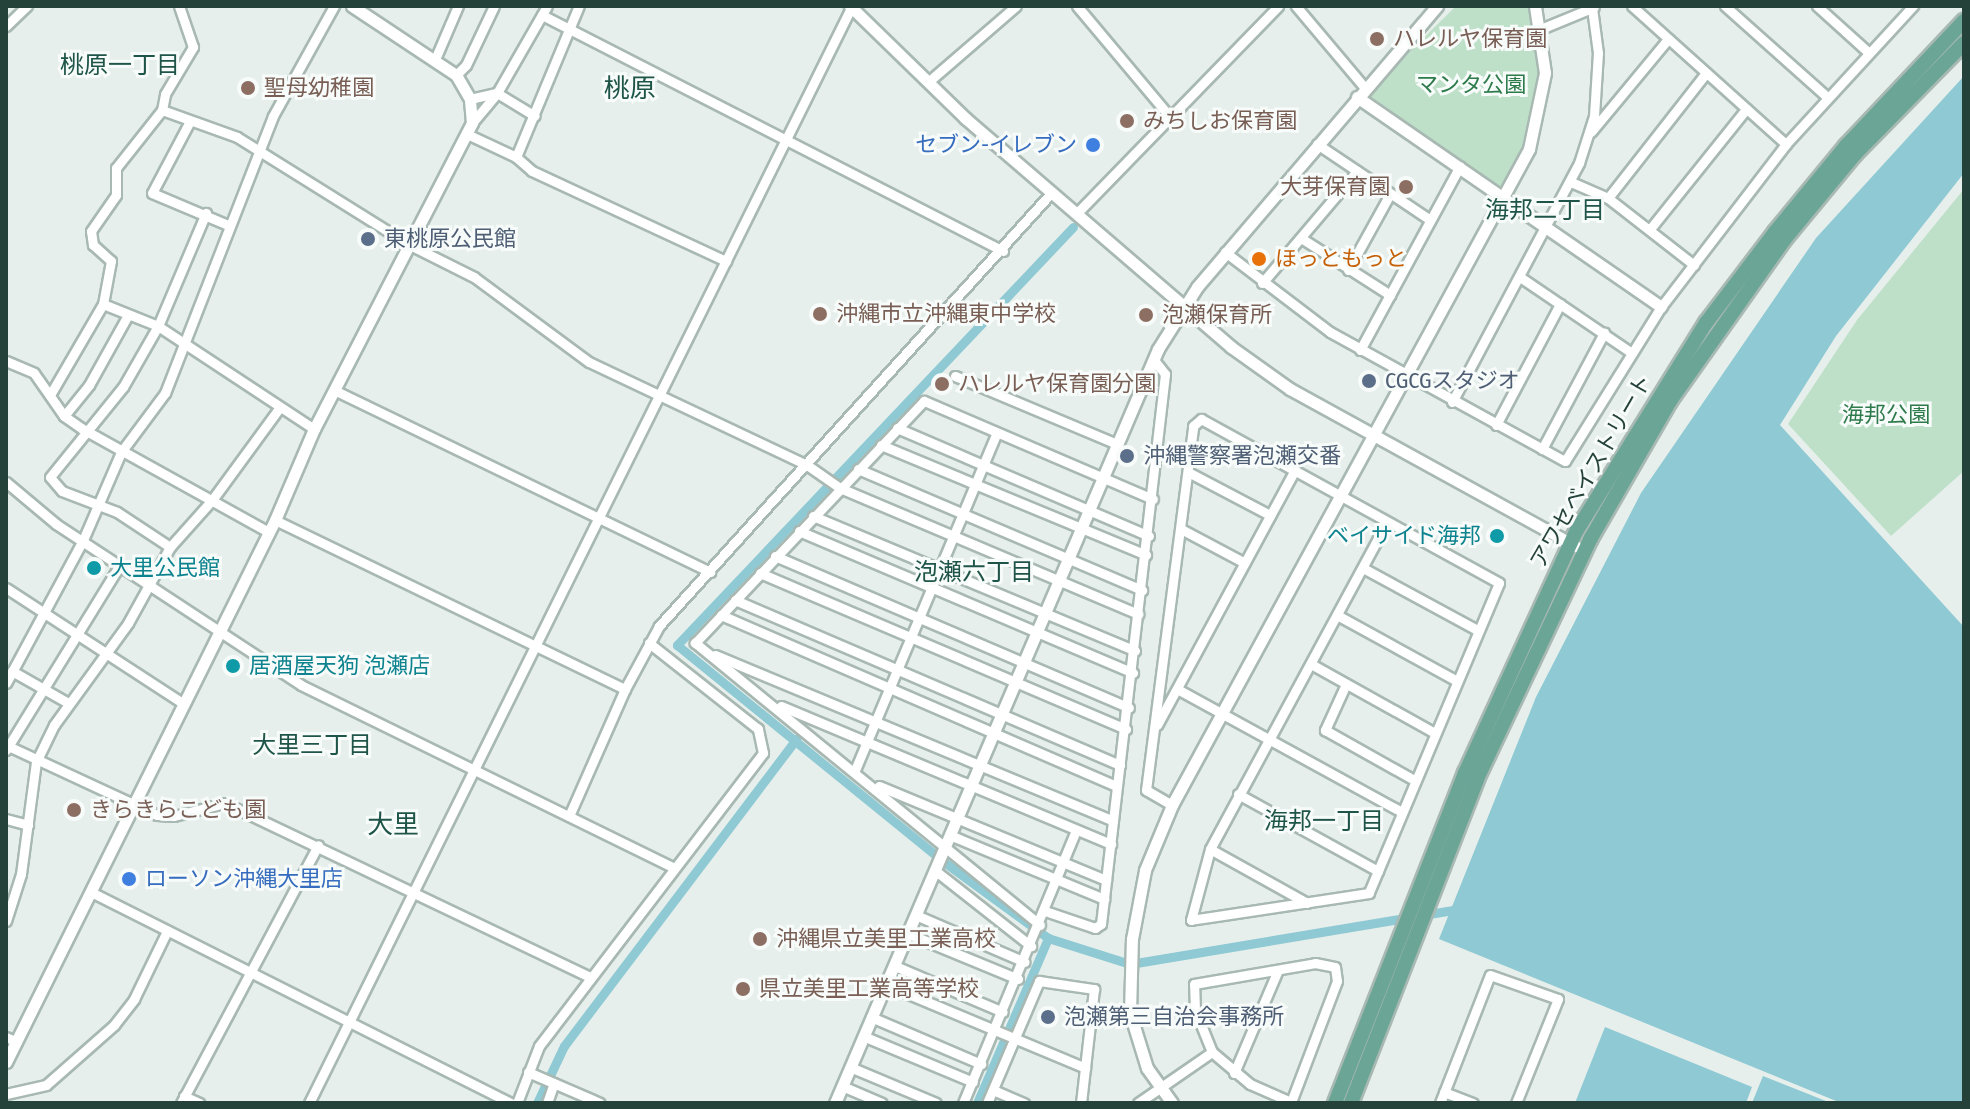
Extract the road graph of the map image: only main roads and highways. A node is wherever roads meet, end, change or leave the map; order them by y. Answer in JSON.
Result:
{"nodes":[{"id":1,"x":1964,"y":21,"type":"edge"},
{"id":2,"x":1964,"y":43,"type":"edge"},
{"id":3,"x":1335,"y":1103,"type":"edge"},
{"id":4,"x":1351,"y":1103,"type":"edge"}],
"edges":[{"from":1,"to":3,"type":"main road","name":"アワセベイストリート"},
{"from":2,"to":4,"type":"main road","name":"アワセベイストリート"}]}
